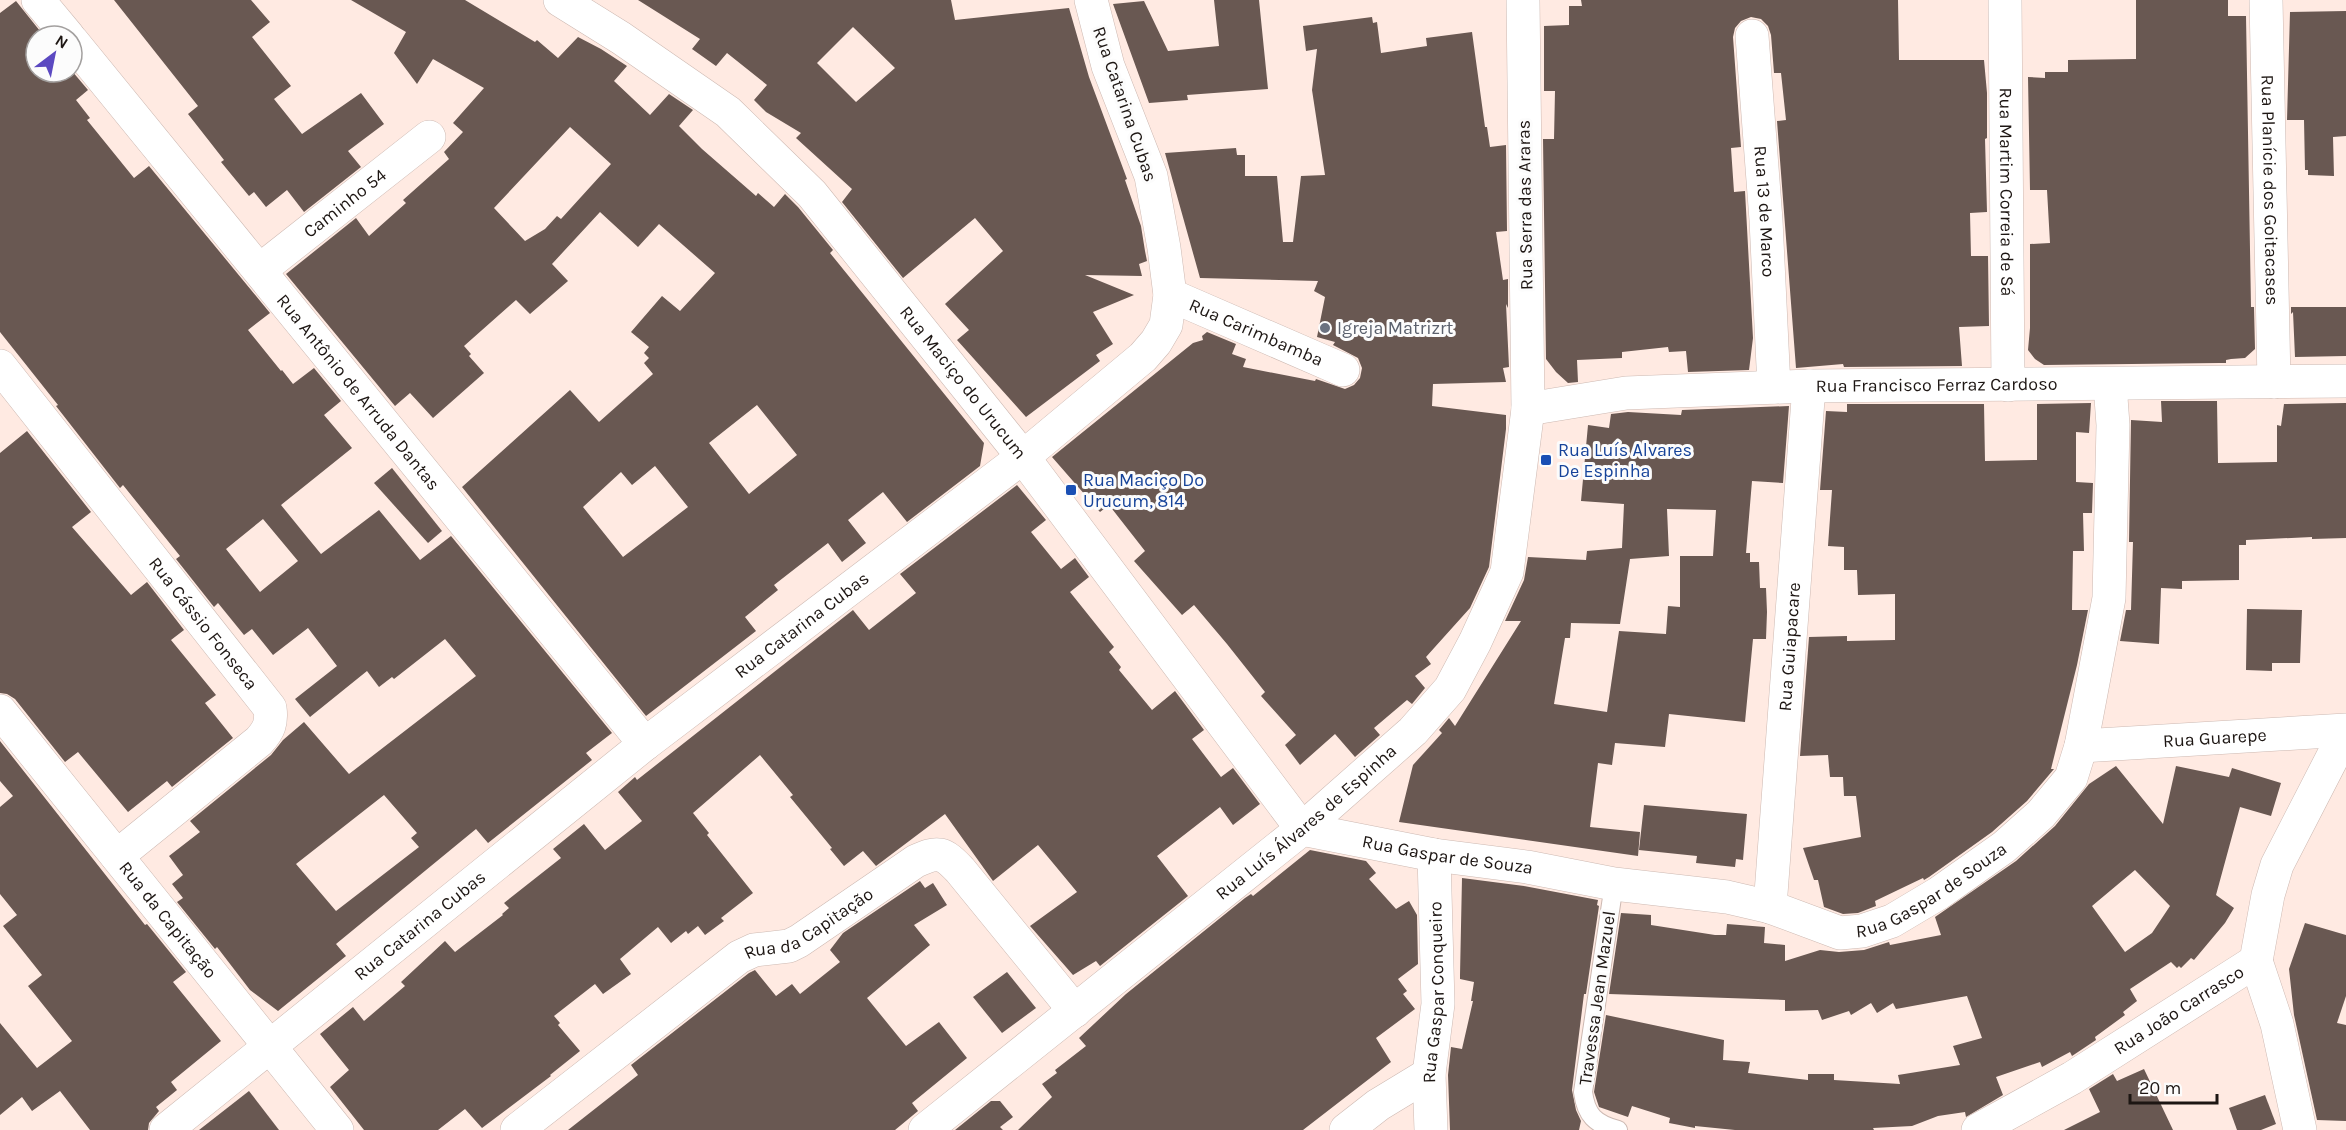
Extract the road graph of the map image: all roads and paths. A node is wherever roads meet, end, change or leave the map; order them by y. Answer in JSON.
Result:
{"nodes":[{"id":1,"x":38,"y":0,"type":"edge"},
{"id":2,"x":560,"y":0,"type":"edge"},
{"id":3,"x":1091,"y":0,"type":"edge"},
{"id":4,"x":1523,"y":0,"type":"edge"},
{"id":5,"x":2005,"y":0,"type":"edge"},
{"id":6,"x":2266,"y":0,"type":"edge"},
{"id":7,"x":58,"y":24,"type":"edge"},
{"id":8,"x":1752,"y":36,"type":"dead end"},
{"id":9,"x":84,"y":56,"type":"edge"},
{"id":10,"x":429,"y":137,"type":"dead end"},
{"id":11,"x":260,"y":270,"type":"junction"},
{"id":12,"x":1170,"y":296,"type":"junction"},
{"id":13,"x":0,"y":366,"type":"edge"},
{"id":14,"x":1343,"y":370,"type":"dead end"},
{"id":15,"x":2346,"y":381,"type":"edge"},
{"id":16,"x":2274,"y":382,"type":"junction"},
{"id":17,"x":2110,"y":384,"type":"junction"},
{"id":18,"x":2008,"y":385,"type":"junction"},
{"id":19,"x":1809,"y":386,"type":"junction"},
{"id":20,"x":1774,"y":387,"type":"junction"},
{"id":21,"x":1528,"y":410,"type":"junction"},
{"id":22,"x":1023,"y":457,"type":"junction"},
{"id":23,"x":0,"y":711,"type":"edge"},
{"id":24,"x":2346,"y":731,"type":"edge"},
{"id":25,"x":645,"y":744,"type":"junction"},
{"id":26,"x":2081,"y":746,"type":"junction"},
{"id":27,"x":1302,"y":829,"type":"junction"},
{"id":28,"x":1434,"y":855,"type":"junction"},
{"id":29,"x":117,"y":856,"type":"junction"},
{"id":30,"x":1614,"y":884,"type":"junction"},
{"id":31,"x":1770,"y":907,"type":"junction"},
{"id":32,"x":2256,"y":961,"type":"junction"},
{"id":33,"x":1075,"y":1011,"type":"junction"},
{"id":34,"x":269,"y":1045,"type":"junction"},
{"id":35,"x":1429,"y":1074,"type":"junction"},
{"id":36,"x":166,"y":1130,"type":"edge"},
{"id":37,"x":337,"y":1130,"type":"edge"},
{"id":38,"x":517,"y":1130,"type":"edge"},
{"id":39,"x":925,"y":1130,"type":"edge"},
{"id":40,"x":1346,"y":1130,"type":"edge"},
{"id":41,"x":1431,"y":1130,"type":"edge"},
{"id":42,"x":1618,"y":1130,"type":"edge"},
{"id":43,"x":1978,"y":1130,"type":"edge"},
{"id":44,"x":2300,"y":1130,"type":"edge"}],
"edges":[{"from":1,"to":7,"type":"street"},
{"from":2,"to":22,"type":"street","name":"Rua Maciço do Urucum"},
{"from":3,"to":12,"type":"street","name":"Rua Catarina Cubas"},
{"from":4,"to":21,"type":"street","name":"Rua Serra das Araras"},
{"from":5,"to":18,"type":"street","name":"Rua Martim Correia de Sá"},
{"from":6,"to":16,"type":"street","name":"Rua Planície dos Goitacases"},
{"from":8,"to":20,"type":"street","name":"Rua 13 de Marco"},
{"from":9,"to":11,"type":"street","name":"Rua Antônio de Arruda Dantas"},
{"from":10,"to":11,"type":"street","name":"Caminho 54"},
{"from":11,"to":25,"type":"street","name":"Rua Antônio de Arruda Dantas"},
{"from":12,"to":14,"type":"street","name":"Rua Carimbamba"},
{"from":12,"to":22,"type":"street","name":"Rua Catarina Cubas"},
{"from":13,"to":29,"type":"street","name":"Rua Cássio Fonseca"},
{"from":15,"to":16,"type":"street","name":"Rua Francisco Ferraz Cardoso"},
{"from":16,"to":17,"type":"street","name":"Rua Francisco Ferraz Cardoso"},
{"from":17,"to":18,"type":"street","name":"Rua Francisco Ferraz Cardoso"},
{"from":17,"to":26,"type":"street","name":"Rua Gaspar de Souza"},
{"from":18,"to":19,"type":"street","name":"Rua Francisco Ferraz Cardoso"},
{"from":19,"to":20,"type":"street","name":"Rua Francisco Ferraz Cardoso"},
{"from":19,"to":31,"type":"street","name":"Rua Guiapacare"},
{"from":20,"to":21,"type":"street","name":"Rua Francisco Ferraz Cardoso"},
{"from":21,"to":27,"type":"street","name":"Rua Luís Álvares de Espinha"},
{"from":22,"to":25,"type":"street","name":"Rua Catarina Cubas"},
{"from":22,"to":27,"type":"street","name":"Rua Maciço do Urucum"},
{"from":23,"to":29,"type":"street","name":"Rua da Capitação"},
{"from":24,"to":26,"type":"street","name":"Rua Guarepe"},
{"from":24,"to":32,"type":"street","name":"Rua João Carrasco"},
{"from":25,"to":34,"type":"street","name":"Rua Catarina Cubas"},
{"from":26,"to":31,"type":"street","name":"Rua Gaspar de Souza"},
{"from":27,"to":28,"type":"street","name":"Rua Gaspar de Souza"},
{"from":27,"to":33,"type":"street","name":"Rua Luís Álvares de Espinha"},
{"from":28,"to":30,"type":"street","name":"Rua Gaspar de Souza"},
{"from":28,"to":35,"type":"street","name":"Rua Gaspar Conqueiro"},
{"from":29,"to":34,"type":"street","name":"Rua da Capitação"},
{"from":30,"to":31,"type":"street","name":"Rua Gaspar de Souza"},
{"from":30,"to":42,"type":"lane","name":"Travessa Jean Mazuel"},
{"from":32,"to":43,"type":"street","name":"Rua João Carrasco"},
{"from":32,"to":44,"type":"street"},
{"from":33,"to":38,"type":"street","name":"Rua da Capitação"},
{"from":33,"to":39,"type":"street","name":"Rua Luís Álvares de Espinha"},
{"from":34,"to":36,"type":"street","name":"Rua Catarina Cubas"},
{"from":34,"to":37,"type":"street","name":"Rua da Capitação"},
{"from":35,"to":40,"type":"street"},
{"from":35,"to":41,"type":"street","name":"Rua Gaspar Conqueiro"}]}
